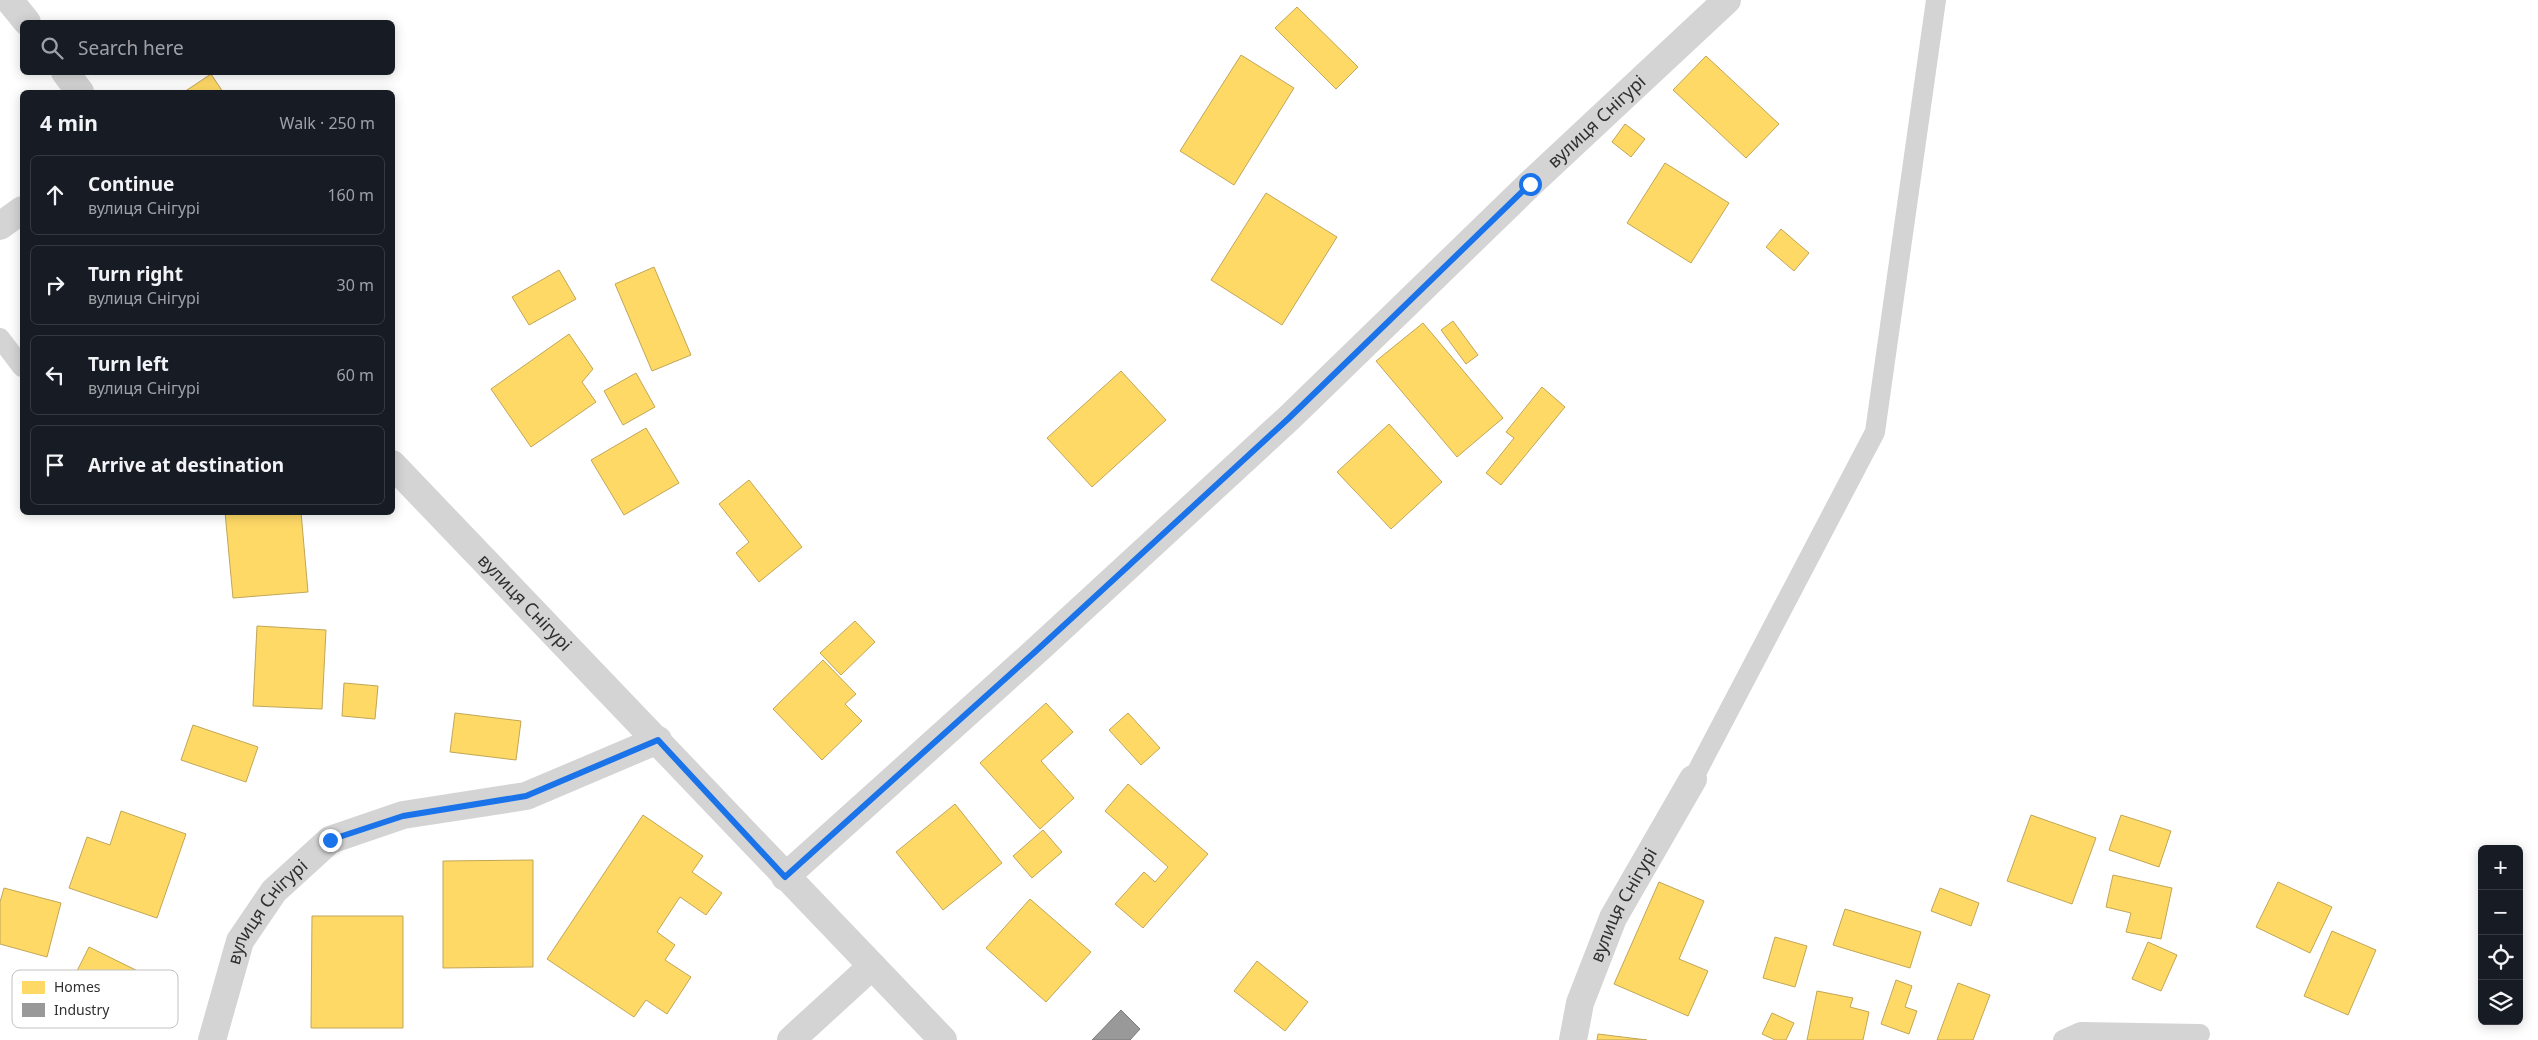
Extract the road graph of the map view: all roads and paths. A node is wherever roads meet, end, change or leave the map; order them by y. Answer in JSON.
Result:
{"nodes":[{"id":1,"x":9,"y":0,"type":"edge"},
{"id":2,"x":1727,"y":0,"type":"edge"},
{"id":3,"x":1936,"y":0,"type":"edge"},
{"id":4,"x":25,"y":20,"type":"edge"},
{"id":5,"x":67,"y":75,"type":"edge"},
{"id":6,"x":78,"y":90,"type":"edge"},
{"id":7,"x":20,"y":211,"type":"edge"},
{"id":8,"x":0,"y":226,"type":"edge"},
{"id":9,"x":0,"y":338,"type":"edge"},
{"id":10,"x":20,"y":364,"type":"edge"},
{"id":11,"x":395,"y":467,"type":"edge"},
{"id":12,"x":658,"y":740,"type":"junction"},
{"id":13,"x":1693,"y":779,"type":"joint"},
{"id":14,"x":785,"y":877,"type":"junction"},
{"id":15,"x":872,"y":966,"type":"junction"},
{"id":16,"x":2200,"y":1034,"type":"dead end"},
{"id":17,"x":212,"y":1040,"type":"edge"},
{"id":18,"x":791,"y":1040,"type":"edge"},
{"id":19,"x":943,"y":1040,"type":"edge"},
{"id":20,"x":1573,"y":1040,"type":"edge"},
{"id":21,"x":2063,"y":1040,"type":"edge"}],
"edges":[{"from":1,"to":4,"type":"street"},
{"from":2,"to":14,"type":"street","name":"вулиця Снігурі"},
{"from":3,"to":13,"type":"lane"},
{"from":5,"to":6,"type":"street"},
{"from":7,"to":8,"type":"street"},
{"from":9,"to":10,"type":"lane"},
{"from":11,"to":12,"type":"street","name":"вулиця Снігурі"},
{"from":12,"to":14,"type":"street","name":"вулиця Снігурі"},
{"from":12,"to":17,"type":"street","name":"вулиця Снігурі"},
{"from":13,"to":20,"type":"street","name":"вулиця Снігурі"},
{"from":14,"to":15,"type":"street","name":"вулиця Снігурі"},
{"from":15,"to":18,"type":"street"},
{"from":15,"to":19,"type":"street","name":"вулиця Снігурі"},
{"from":16,"to":21,"type":"lane"}]}
